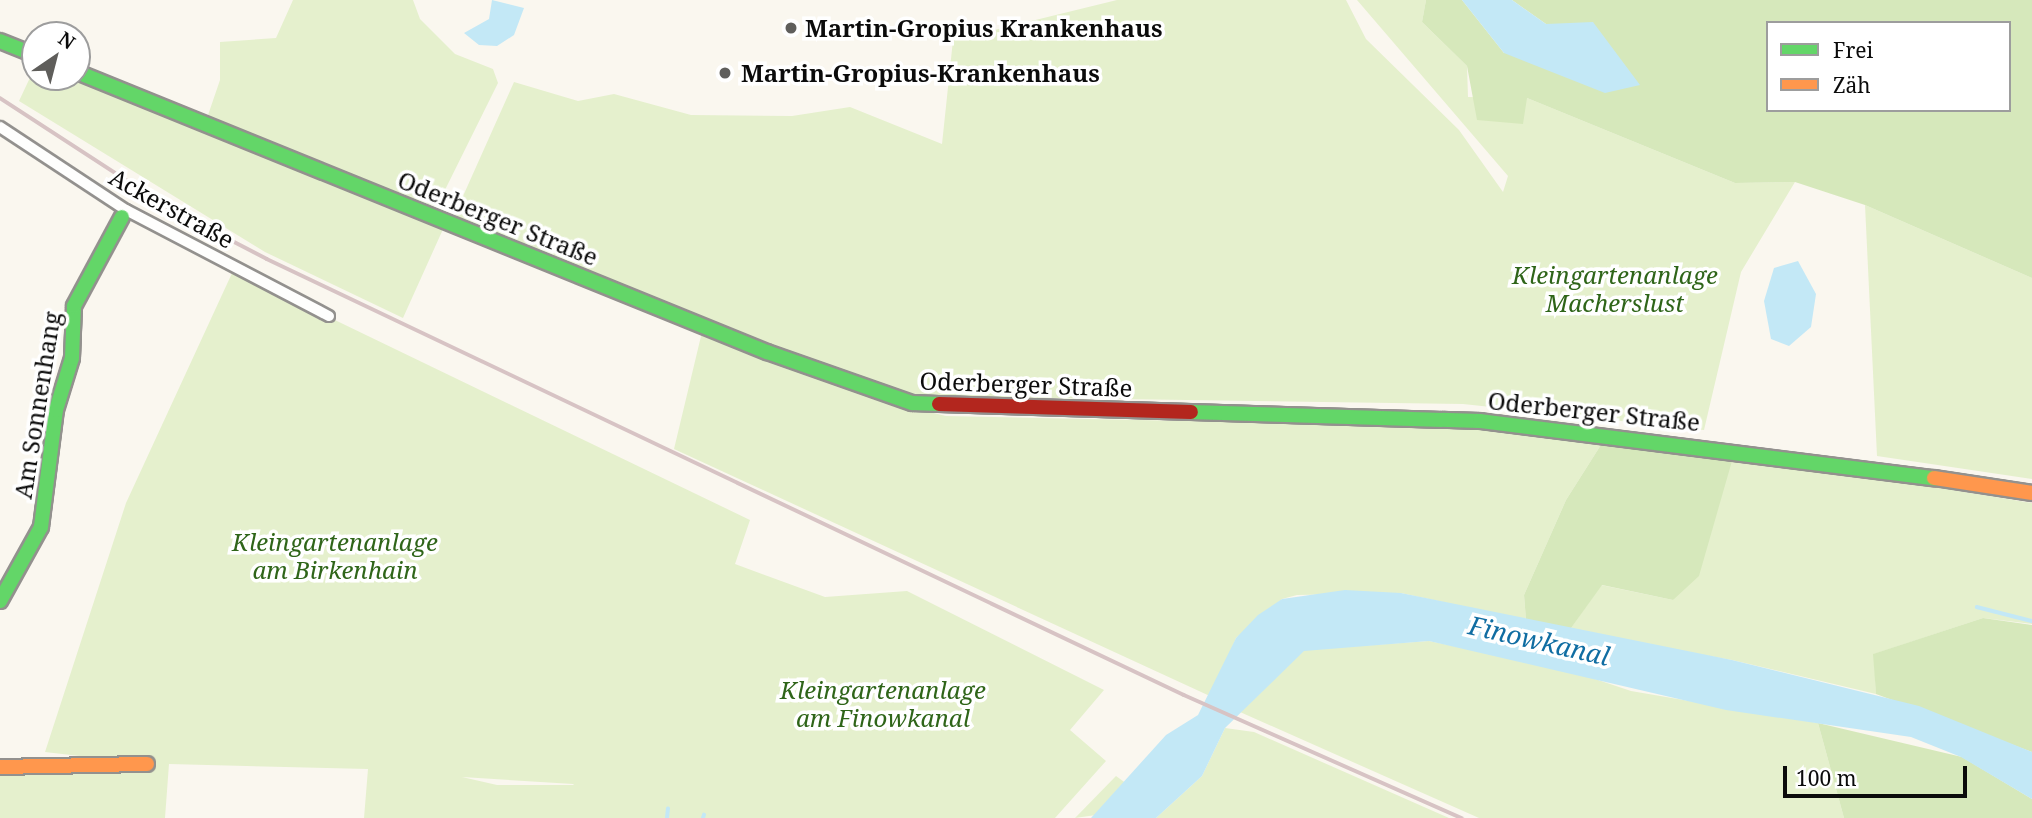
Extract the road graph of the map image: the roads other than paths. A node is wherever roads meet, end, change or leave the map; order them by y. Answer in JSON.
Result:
{"nodes":[{"id":1,"x":0,"y":41,"type":"edge"},
{"id":2,"x":21,"y":49,"type":"edge"},
{"id":3,"x":91,"y":78,"type":"edge"},
{"id":4,"x":0,"y":127,"type":"edge"},
{"id":5,"x":122,"y":217,"type":"dead end"},
{"id":6,"x":329,"y":316,"type":"dead end"},
{"id":7,"x":2032,"y":493,"type":"edge"},
{"id":8,"x":0,"y":600,"type":"edge"},
{"id":9,"x":147,"y":764,"type":"dead end"},
{"id":10,"x":0,"y":767,"type":"edge"}],
"edges":[{"from":1,"to":2,"type":"main road"},
{"from":3,"to":7,"type":"main road","name":"Oderberger Straße"},
{"from":4,"to":6,"type":"street","name":"Ackerstraße"},
{"from":5,"to":8,"type":"main road","name":"Am Sonnenhang"},
{"from":9,"to":10,"type":"main road"}]}
